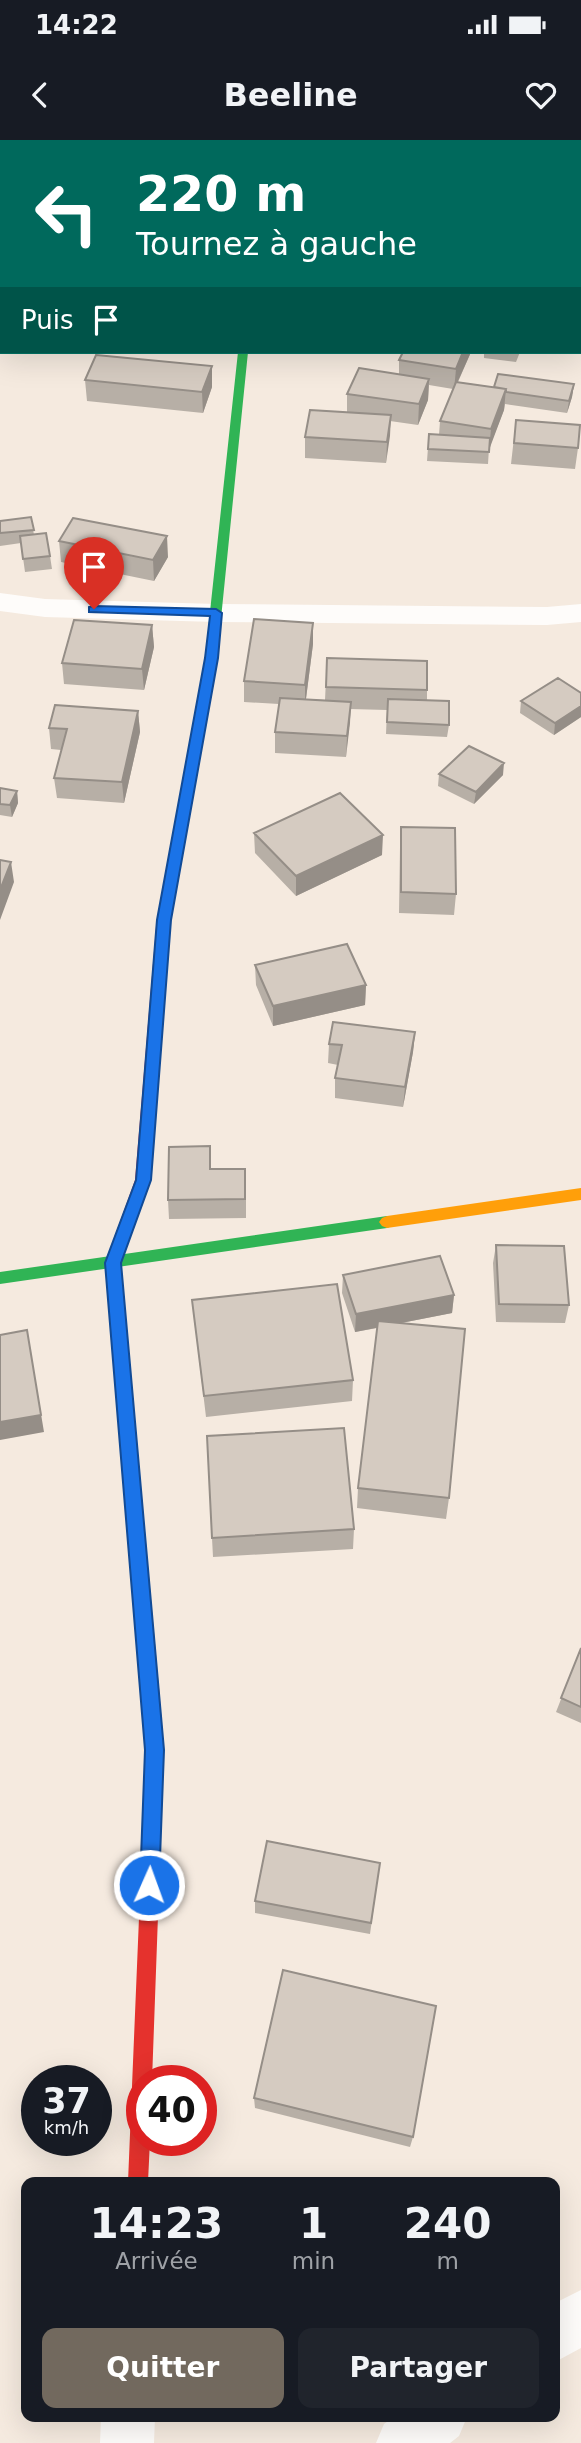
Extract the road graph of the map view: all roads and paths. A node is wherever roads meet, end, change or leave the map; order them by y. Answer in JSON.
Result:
{"nodes":[{"id":1,"x":243,"y":354,"type":"edge"},
{"id":2,"x":0,"y":602,"type":"edge"},
{"id":3,"x":216,"y":613,"type":"junction"},
{"id":4,"x":581,"y":613,"type":"edge"},
{"id":5,"x":581,"y":1194,"type":"edge"},
{"id":6,"x":113,"y":1263,"type":"junction"},
{"id":7,"x":0,"y":1278,"type":"edge"},
{"id":8,"x":138,"y":2177,"type":"edge"},
{"id":9,"x":581,"y":2316,"type":"edge"},
{"id":10,"x":560,"y":2331,"type":"edge"},
{"id":11,"x":128,"y":2422,"type":"edge"},
{"id":12,"x":433,"y":2422,"type":"edge"},
{"id":13,"x":127,"y":2443,"type":"edge"},
{"id":14,"x":403,"y":2443,"type":"edge"}],
"edges":[{"from":1,"to":3,"type":"street"},
{"from":2,"to":3,"type":"street"},
{"from":3,"to":4,"type":"street"},
{"from":3,"to":6,"type":"street"},
{"from":5,"to":6,"type":"street"},
{"from":6,"to":7,"type":"street"},
{"from":6,"to":8,"type":"street"},
{"from":9,"to":10,"type":"street"},
{"from":11,"to":13,"type":"street"},
{"from":12,"to":14,"type":"street"}]}
